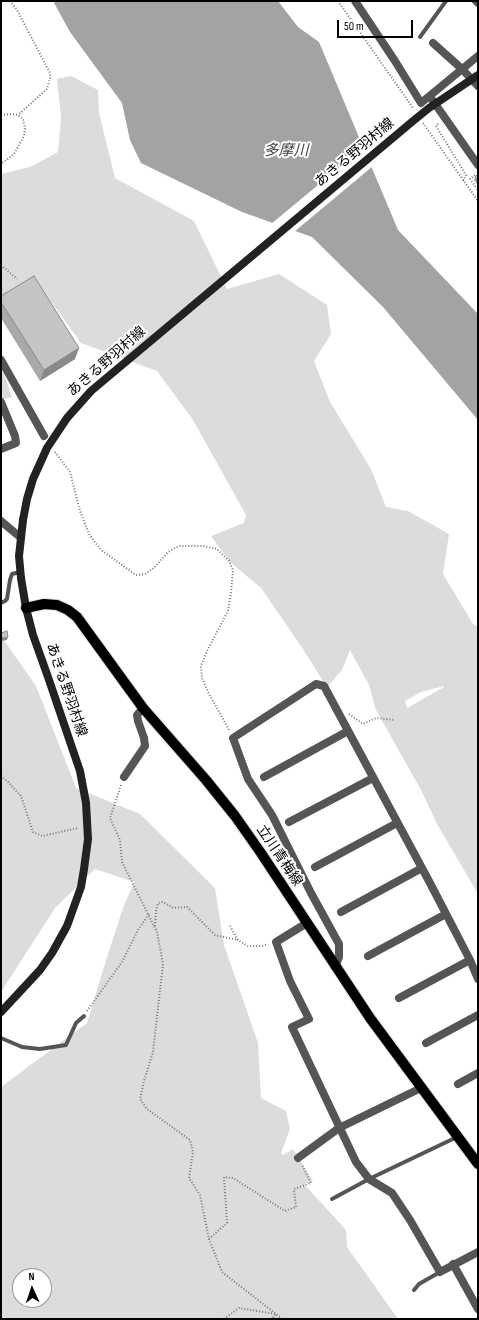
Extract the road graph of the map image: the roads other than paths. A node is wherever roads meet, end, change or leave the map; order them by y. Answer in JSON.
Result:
{"nodes":[{"id":1,"x":355,"y":1,"type":"edge"},
{"id":2,"x":446,"y":1,"type":"edge"},
{"id":3,"x":476,"y":1,"type":"edge"},
{"id":4,"x":478,"y":3,"type":"edge"},
{"id":5,"x":420,"y":37,"type":"dead end"},
{"id":6,"x":433,"y":43,"type":"dead end"},
{"id":7,"x":478,"y":56,"type":"edge"},
{"id":8,"x":462,"y":69,"type":"junction"},
{"id":9,"x":478,"y":75,"type":"edge"},
{"id":10,"x":478,"y":86,"type":"edge"},
{"id":11,"x":429,"y":96,"type":"junction"},
{"id":12,"x":478,"y":165,"type":"edge"},
{"id":13,"x":1,"y":360,"type":"edge"},
{"id":14,"x":1,"y":402,"type":"edge"},
{"id":15,"x":44,"y":436,"type":"road end"},
{"id":16,"x":1,"y":448,"type":"edge"},
{"id":17,"x":1,"y":522,"type":"edge"},
{"id":18,"x":20,"y":538,"type":"junction"},
{"id":19,"x":20,"y":572,"type":"junction"},
{"id":20,"x":1,"y":602,"type":"edge"},
{"id":21,"x":26,"y":608,"type":"junction"},
{"id":22,"x":143,"y":708,"type":"junction"},
{"id":23,"x":348,"y":731,"type":"junction"},
{"id":24,"x":124,"y":777,"type":"road end"},
{"id":25,"x":264,"y":777,"type":"dead end"},
{"id":26,"x":372,"y":778,"type":"junction"},
{"id":27,"x":289,"y":822,"type":"dead end"},
{"id":28,"x":397,"y":822,"type":"junction"},
{"id":29,"x":315,"y":867,"type":"dead end"},
{"id":30,"x":422,"y":868,"type":"junction"},
{"id":31,"x":341,"y":912,"type":"dead end"},
{"id":32,"x":446,"y":914,"type":"junction"},
{"id":33,"x":307,"y":924,"type":"junction"},
{"id":34,"x":368,"y":956,"type":"dead end"},
{"id":35,"x":470,"y":960,"type":"junction"},
{"id":36,"x":335,"y":967,"type":"junction"},
{"id":37,"x":478,"y":979,"type":"edge"},
{"id":38,"x":399,"y":998,"type":"dead end"},
{"id":39,"x":1,"y":1012,"type":"edge"},
{"id":40,"x":478,"y":1015,"type":"edge"},
{"id":41,"x":84,"y":1016,"type":"road end"},
{"id":42,"x":1,"y":1038,"type":"edge"},
{"id":43,"x":426,"y":1043,"type":"dead end"},
{"id":44,"x":478,"y":1073,"type":"edge"},
{"id":45,"x":458,"y":1084,"type":"dead end"},
{"id":46,"x":421,"y":1088,"type":"junction"},
{"id":47,"x":339,"y":1128,"type":"junction"},
{"id":48,"x":458,"y":1136,"type":"junction"},
{"id":49,"x":298,"y":1158,"type":"road end"},
{"id":50,"x":478,"y":1164,"type":"edge"},
{"id":51,"x":369,"y":1179,"type":"junction"},
{"id":52,"x":332,"y":1200,"type":"dead end"},
{"id":53,"x":478,"y":1252,"type":"edge"},
{"id":54,"x":453,"y":1264,"type":"junction"},
{"id":55,"x":440,"y":1272,"type":"junction"},
{"id":56,"x":414,"y":1290,"type":"dead end"},
{"id":57,"x":478,"y":1309,"type":"edge"}],
"edges":[{"from":1,"to":11,"type":"street"},
{"from":2,"to":5,"type":"lane"},
{"from":3,"to":4,"type":"street"},
{"from":6,"to":8,"type":"street"},
{"from":7,"to":8,"type":"street"},
{"from":8,"to":10,"type":"street"},
{"from":8,"to":11,"type":"street"},
{"from":9,"to":18,"type":"main road","name":"あきる野羽村線","bridge":true},
{"from":11,"to":12,"type":"street"},
{"from":13,"to":15,"type":"street"},
{"from":14,"to":16,"type":"street"},
{"from":17,"to":18,"type":"street"},
{"from":18,"to":19,"type":"main road","name":"あきる野羽村線"},
{"from":19,"to":20,"type":"lane"},
{"from":19,"to":21,"type":"main road","name":"あきる野羽村線"},
{"from":21,"to":22,"type":"main road","name":"立川青梅線"},
{"from":21,"to":39,"type":"main road","name":"あきる野羽村線"},
{"from":22,"to":24,"type":"street"},
{"from":22,"to":33,"type":"main road","name":"立川青梅線"},
{"from":23,"to":25,"type":"street"},
{"from":23,"to":26,"type":"street"},
{"from":23,"to":36,"type":"street"},
{"from":26,"to":27,"type":"street"},
{"from":26,"to":28,"type":"street"},
{"from":28,"to":29,"type":"street"},
{"from":28,"to":30,"type":"street"},
{"from":30,"to":31,"type":"street"},
{"from":30,"to":32,"type":"street"},
{"from":32,"to":34,"type":"street"},
{"from":32,"to":35,"type":"street"},
{"from":33,"to":36,"type":"main road","name":"立川青梅線"},
{"from":33,"to":47,"type":"street"},
{"from":35,"to":37,"type":"street"},
{"from":35,"to":38,"type":"street"},
{"from":36,"to":46,"type":"main road","name":"立川青梅線"},
{"from":40,"to":43,"type":"street"},
{"from":41,"to":42,"type":"lane"},
{"from":44,"to":45,"type":"street"},
{"from":46,"to":47,"type":"street"},
{"from":46,"to":48,"type":"main road","name":"立川青梅線"},
{"from":47,"to":49,"type":"street"},
{"from":47,"to":51,"type":"street"},
{"from":48,"to":50,"type":"main road","name":"立川青梅線"},
{"from":48,"to":51,"type":"lane"},
{"from":51,"to":52,"type":"lane"},
{"from":51,"to":55,"type":"street"},
{"from":53,"to":54,"type":"street"},
{"from":54,"to":55,"type":"street"},
{"from":54,"to":57,"type":"street"},
{"from":55,"to":56,"type":"lane"}]}
